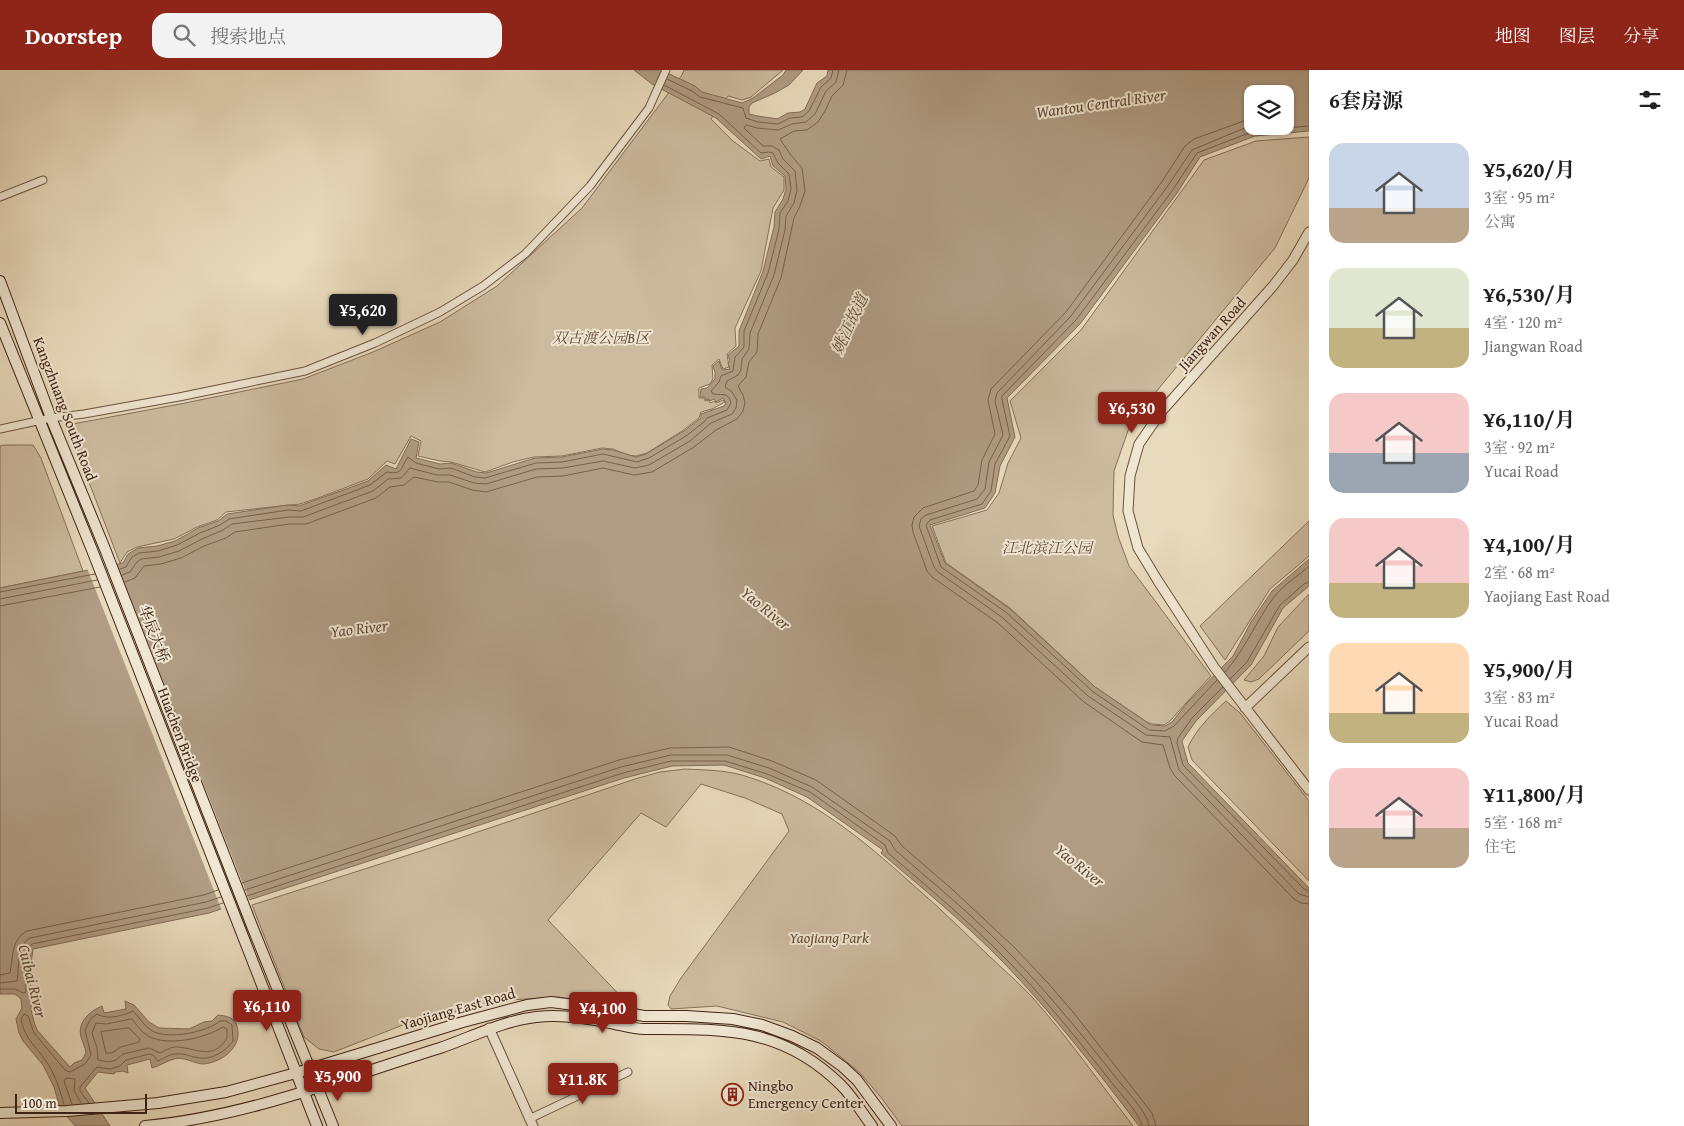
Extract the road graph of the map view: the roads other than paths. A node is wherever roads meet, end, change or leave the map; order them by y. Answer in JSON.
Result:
{"nodes":[{"id":1,"x":666,"y":70,"type":"edge"},
{"id":2,"x":43,"y":180,"type":"dead end"},
{"id":3,"x":0,"y":197,"type":"edge"},
{"id":4,"x":1309,"y":232,"type":"edge"},
{"id":5,"x":0,"y":280,"type":"edge"},
{"id":6,"x":0,"y":323,"type":"edge"},
{"id":7,"x":51,"y":418,"type":"junction"},
{"id":8,"x":40,"y":421,"type":"junction"},
{"id":9,"x":0,"y":429,"type":"edge"},
{"id":10,"x":105,"y":548,"type":"joint"},
{"id":11,"x":92,"y":550,"type":"joint"},
{"id":12,"x":1309,"y":647,"type":"edge"},
{"id":13,"x":1245,"y":708,"type":"junction"},
{"id":14,"x":1309,"y":790,"type":"edge"},
{"id":15,"x":489,"y":1028,"type":"junction"},
{"id":16,"x":311,"y":1068,"type":"junction"},
{"id":17,"x":628,"y":1072,"type":"dead end"},
{"id":18,"x":296,"y":1073,"type":"junction"},
{"id":19,"x":318,"y":1086,"type":"junction"},
{"id":20,"x":304,"y":1091,"type":"junction"},
{"id":21,"x":0,"y":1113,"type":"edge"},
{"id":22,"x":531,"y":1122,"type":"edge"},
{"id":23,"x":145,"y":1126,"type":"edge"},
{"id":24,"x":317,"y":1126,"type":"edge"},
{"id":25,"x":333,"y":1126,"type":"edge"},
{"id":26,"x":872,"y":1126,"type":"edge"},
{"id":27,"x":891,"y":1126,"type":"edge"}],
"edges":[{"from":1,"to":7,"type":"street"},
{"from":2,"to":3,"type":"street"},
{"from":4,"to":13,"type":"street","name":"Jiangwan Road"},
{"from":5,"to":7,"type":"main road","name":"Kangzhuang South Road"},
{"from":6,"to":8,"type":"main road","name":"Kangzhuang South Road"},
{"from":7,"to":8,"type":"street"},
{"from":7,"to":10,"type":"main road","name":"Kangzhuang South Road"},
{"from":8,"to":9,"type":"street"},
{"from":8,"to":11,"type":"main road","name":"Kangzhuang South Road"},
{"from":10,"to":16,"type":"main road","name":"华辰大桥"},
{"from":11,"to":18,"type":"main road","name":"Huachen Bridge"},
{"from":12,"to":13,"type":"street"},
{"from":13,"to":14,"type":"street","name":"Jiangwan Road"},
{"from":15,"to":19,"type":"main road","name":"Yaojiang East Road"},
{"from":15,"to":22,"type":"street"},
{"from":15,"to":26,"type":"main road","name":"Yaojiang East Road"},
{"from":16,"to":18,"type":"main road","name":"Yaojiang East Road"},
{"from":16,"to":19,"type":"main road","name":"华辰大桥"},
{"from":16,"to":27,"type":"main road","name":"Yaojiang East Road"},
{"from":17,"to":22,"type":"street"},
{"from":18,"to":20,"type":"main road","name":"Huachen Bridge"},
{"from":18,"to":21,"type":"main road","name":"Yaojiang East Road"},
{"from":19,"to":20,"type":"main road","name":"Yaojiang East Road"},
{"from":19,"to":25,"type":"main road","name":"华辰大桥"},
{"from":20,"to":23,"type":"main road","name":"Yaojiang East Road"},
{"from":20,"to":24,"type":"main road","name":"Huachen Bridge"}]}
